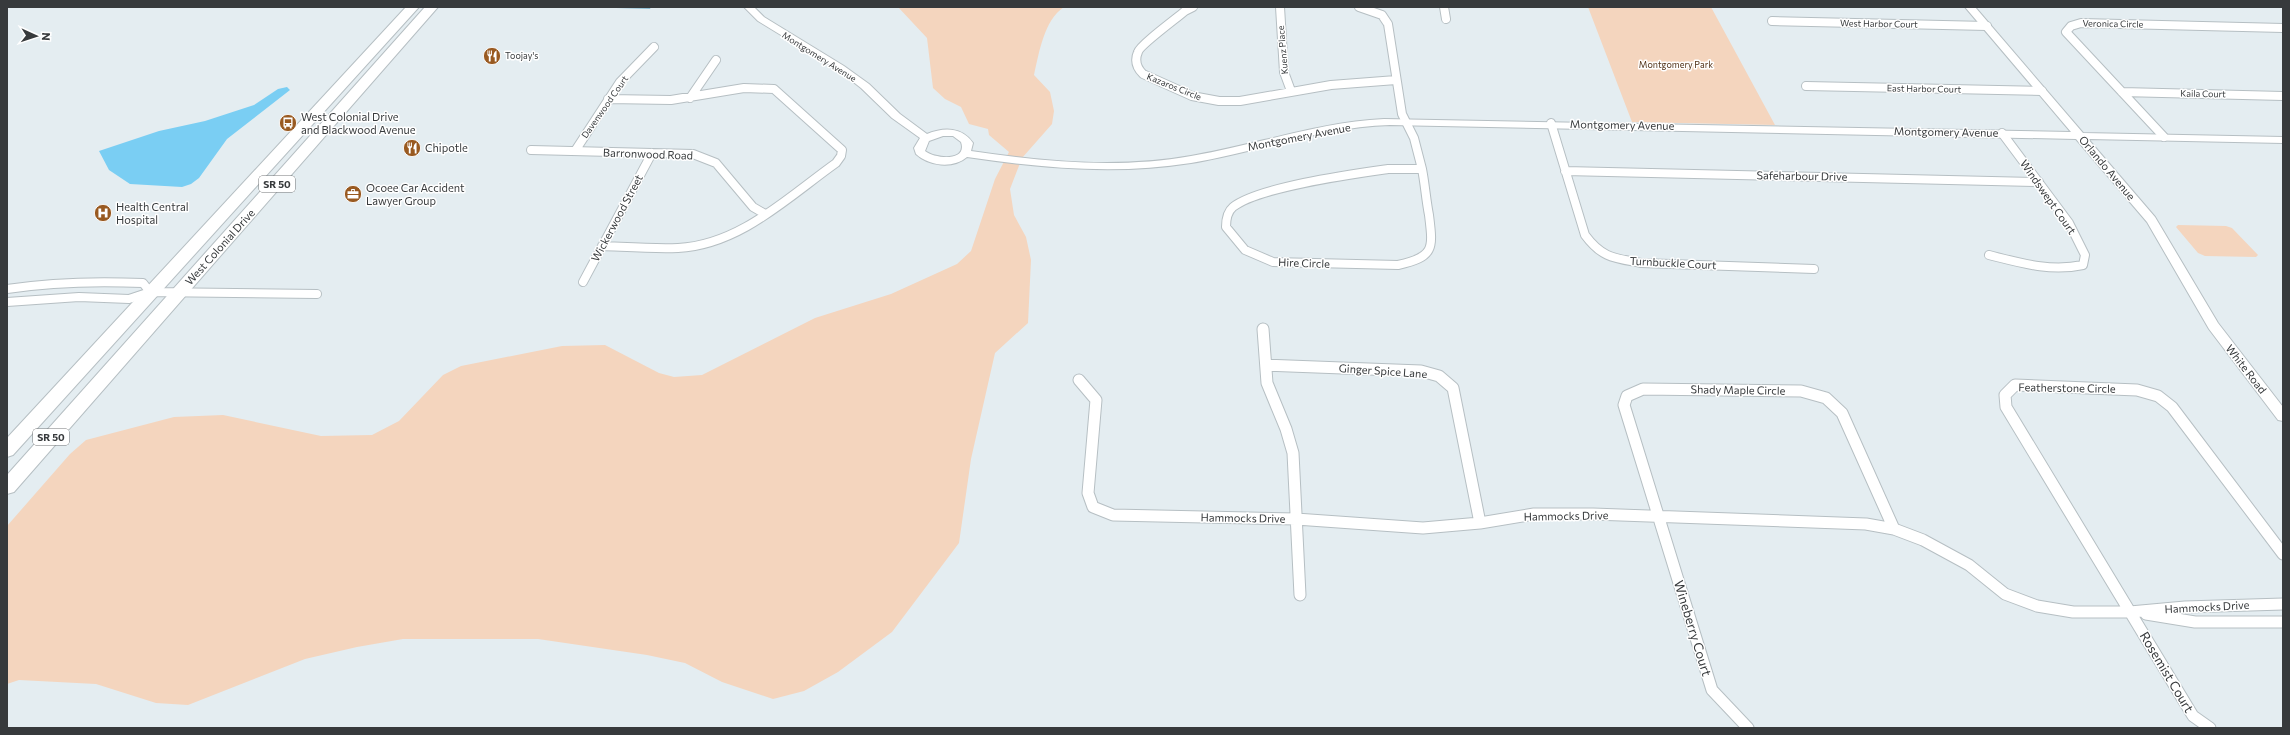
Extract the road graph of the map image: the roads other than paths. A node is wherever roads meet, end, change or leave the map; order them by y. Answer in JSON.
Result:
{"nodes":[{"id":1,"x":413,"y":7,"type":"edge"},
{"id":2,"x":432,"y":7,"type":"edge"},
{"id":3,"x":749,"y":7,"type":"edge"},
{"id":4,"x":1193,"y":7,"type":"edge"},
{"id":5,"x":1280,"y":7,"type":"edge"},
{"id":6,"x":1359,"y":7,"type":"edge"},
{"id":7,"x":1444,"y":7,"type":"edge"},
{"id":8,"x":1970,"y":7,"type":"edge"},
{"id":9,"x":1446,"y":19,"type":"dead end"},
{"id":10,"x":1772,"y":21,"type":"dead end"},
{"id":11,"x":1986,"y":26,"type":"junction"},
{"id":12,"x":2283,"y":28,"type":"edge"},
{"id":13,"x":654,"y":47,"type":"dead end"},
{"id":14,"x":716,"y":60,"type":"dead end"},
{"id":15,"x":1396,"y":80,"type":"junction"},
{"id":16,"x":1806,"y":86,"type":"dead end"},
{"id":17,"x":1291,"y":91,"type":"junction"},
{"id":18,"x":2042,"y":91,"type":"junction"},
{"id":19,"x":2122,"y":92,"type":"junction"},
{"id":20,"x":2283,"y":96,"type":"edge"},
{"id":21,"x":690,"y":98,"type":"junction"},
{"id":22,"x":608,"y":99,"type":"junction"},
{"id":23,"x":1407,"y":122,"type":"junction"},
{"id":24,"x":1551,"y":123,"type":"junction"},
{"id":25,"x":2002,"y":133,"type":"junction"},
{"id":26,"x":2080,"y":135,"type":"junction"},
{"id":27,"x":2164,"y":137,"type":"junction"},
{"id":28,"x":926,"y":138,"type":"junction"},
{"id":29,"x":2283,"y":140,"type":"edge"},
{"id":30,"x":531,"y":150,"type":"dead end"},
{"id":31,"x":575,"y":151,"type":"junction"},
{"id":32,"x":652,"y":153,"type":"junction"},
{"id":33,"x":965,"y":153,"type":"junction"},
{"id":34,"x":1422,"y":169,"type":"junction"},
{"id":35,"x":1565,"y":171,"type":"junction"},
{"id":36,"x":2038,"y":182,"type":"junction"},
{"id":37,"x":765,"y":214,"type":"junction"},
{"id":38,"x":602,"y":246,"type":"junction"},
{"id":39,"x":1989,"y":255,"type":"dead end"},
{"id":40,"x":1814,"y":269,"type":"dead end"},
{"id":41,"x":583,"y":282,"type":"dead end"},
{"id":42,"x":7,"y":289,"type":"edge"},
{"id":43,"x":150,"y":292,"type":"junction"},
{"id":44,"x":180,"y":292,"type":"junction"},
{"id":45,"x":316,"y":294,"type":"dead end"},
{"id":46,"x":7,"y":302,"type":"edge"},
{"id":47,"x":1263,"y":329,"type":"dead end"},
{"id":48,"x":2225,"y":342,"type":"joint"},
{"id":49,"x":1266,"y":365,"type":"junction"},
{"id":50,"x":1079,"y":380,"type":"dead end"},
{"id":51,"x":2283,"y":416,"type":"edge"},
{"id":52,"x":7,"y":450,"type":"edge"},
{"id":53,"x":7,"y":487,"type":"edge"},
{"id":54,"x":1658,"y":517,"type":"junction"},
{"id":55,"x":1296,"y":519,"type":"junction"},
{"id":56,"x":1480,"y":523,"type":"junction"},
{"id":57,"x":1894,"y":529,"type":"junction"},
{"id":58,"x":2283,"y":554,"type":"edge"},
{"id":59,"x":1300,"y":596,"type":"dead end"},
{"id":60,"x":2283,"y":604,"type":"edge"},
{"id":61,"x":2130,"y":612,"type":"junction"},
{"id":62,"x":2283,"y":622,"type":"edge"},
{"id":63,"x":1748,"y":728,"type":"edge"},
{"id":64,"x":2210,"y":728,"type":"edge"}],
"edges":[{"from":1,"to":43,"type":"highway","name":"West Colonial Drive","number":"SR 50"},
{"from":2,"to":44,"type":"highway","name":"West Colonial Drive","number":"SR 50"},
{"from":3,"to":28,"type":"street","name":"Montgomery Avenue"},
{"from":4,"to":17,"type":"street","name":"Kazaros Circle"},
{"from":5,"to":17,"type":"street","name":"Kuenz Place"},
{"from":6,"to":15,"type":"street"},
{"from":7,"to":9,"type":"street"},
{"from":8,"to":11,"type":"street","name":"Orlando Avenue"},
{"from":10,"to":11,"type":"street","name":"West Harbor Court"},
{"from":11,"to":18,"type":"street","name":"Orlando Avenue"},
{"from":12,"to":19,"type":"street","name":"Veronica Circle"},
{"from":13,"to":22,"type":"street","name":"Davenwood Court"},
{"from":14,"to":21,"type":"street"},
{"from":15,"to":17,"type":"street","name":"Kazaros Circle"},
{"from":15,"to":23,"type":"street"},
{"from":16,"to":18,"type":"street","name":"East Harbor Court"},
{"from":18,"to":26,"type":"street","name":"Orlando Avenue"},
{"from":19,"to":20,"type":"street","name":"Kaila Court"},
{"from":19,"to":27,"type":"street","name":"Veronica Circle"},
{"from":21,"to":22,"type":"street"},
{"from":21,"to":37,"type":"street"},
{"from":22,"to":31,"type":"street","name":"Davenwood Court"},
{"from":23,"to":24,"type":"street","name":"Montgomery Avenue"},
{"from":23,"to":33,"type":"street","name":"Montgomery Avenue"},
{"from":23,"to":34,"type":"street","name":"Hire Circle"},
{"from":24,"to":25,"type":"street","name":"Montgomery Avenue"},
{"from":24,"to":35,"type":"street","name":"Turnbuckle Court"},
{"from":25,"to":26,"type":"street","name":"Montgomery Avenue"},
{"from":25,"to":36,"type":"street","name":"Windswept Court"},
{"from":26,"to":27,"type":"street","name":"Montgomery Avenue"},
{"from":26,"to":48,"type":"street","name":"Orlando Avenue"},
{"from":27,"to":29,"type":"street","name":"Montgomery Avenue"},
{"from":28,"to":33,"type":"street"},
{"from":28,"to":33,"type":"street"},
{"from":30,"to":31,"type":"street","name":"Barronwood Road"},
{"from":31,"to":32,"type":"street","name":"Barronwood Road"},
{"from":32,"to":37,"type":"street","name":"Barronwood Road"},
{"from":32,"to":38,"type":"street","name":"Wickerwood Street"},
{"from":34,"to":34,"type":"street","name":"Hire Circle"},
{"from":35,"to":36,"type":"street","name":"Safeharbour Drive"},
{"from":35,"to":40,"type":"street","name":"Turnbuckle Court"},
{"from":36,"to":39,"type":"street","name":"Windswept Court"},
{"from":37,"to":38,"type":"street"},
{"from":38,"to":41,"type":"street","name":"Wickerwood Street"},
{"from":42,"to":43,"type":"street"},
{"from":43,"to":44,"type":"street"},
{"from":43,"to":46,"type":"street"},
{"from":43,"to":52,"type":"highway","name":"West Colonial Drive","number":"SR 50"},
{"from":44,"to":45,"type":"street"},
{"from":44,"to":53,"type":"highway","name":"West Colonial Drive","number":"SR 50"},
{"from":47,"to":49,"type":"street"},
{"from":48,"to":51,"type":"street","name":"White Road"},
{"from":49,"to":55,"type":"street"},
{"from":49,"to":56,"type":"street","name":"Ginger Spice Lane"},
{"from":50,"to":55,"type":"street","name":"Hammocks Drive"},
{"from":54,"to":56,"type":"street","name":"Hammocks Drive"},
{"from":54,"to":57,"type":"street","name":"Hammocks Drive"},
{"from":54,"to":57,"type":"street","name":"Shady Maple Circle"},
{"from":54,"to":63,"type":"street","name":"Wineberry Court"},
{"from":55,"to":56,"type":"street","name":"Hammocks Drive"},
{"from":55,"to":59,"type":"street"},
{"from":57,"to":61,"type":"street","name":"Hammocks Drive"},
{"from":58,"to":61,"type":"street","name":"Featherstone Circle"},
{"from":60,"to":61,"type":"street","name":"Hammocks Drive"},
{"from":61,"to":62,"type":"street","name":"Hammocks Drive"},
{"from":61,"to":64,"type":"street","name":"Rosemist Court"}]}
